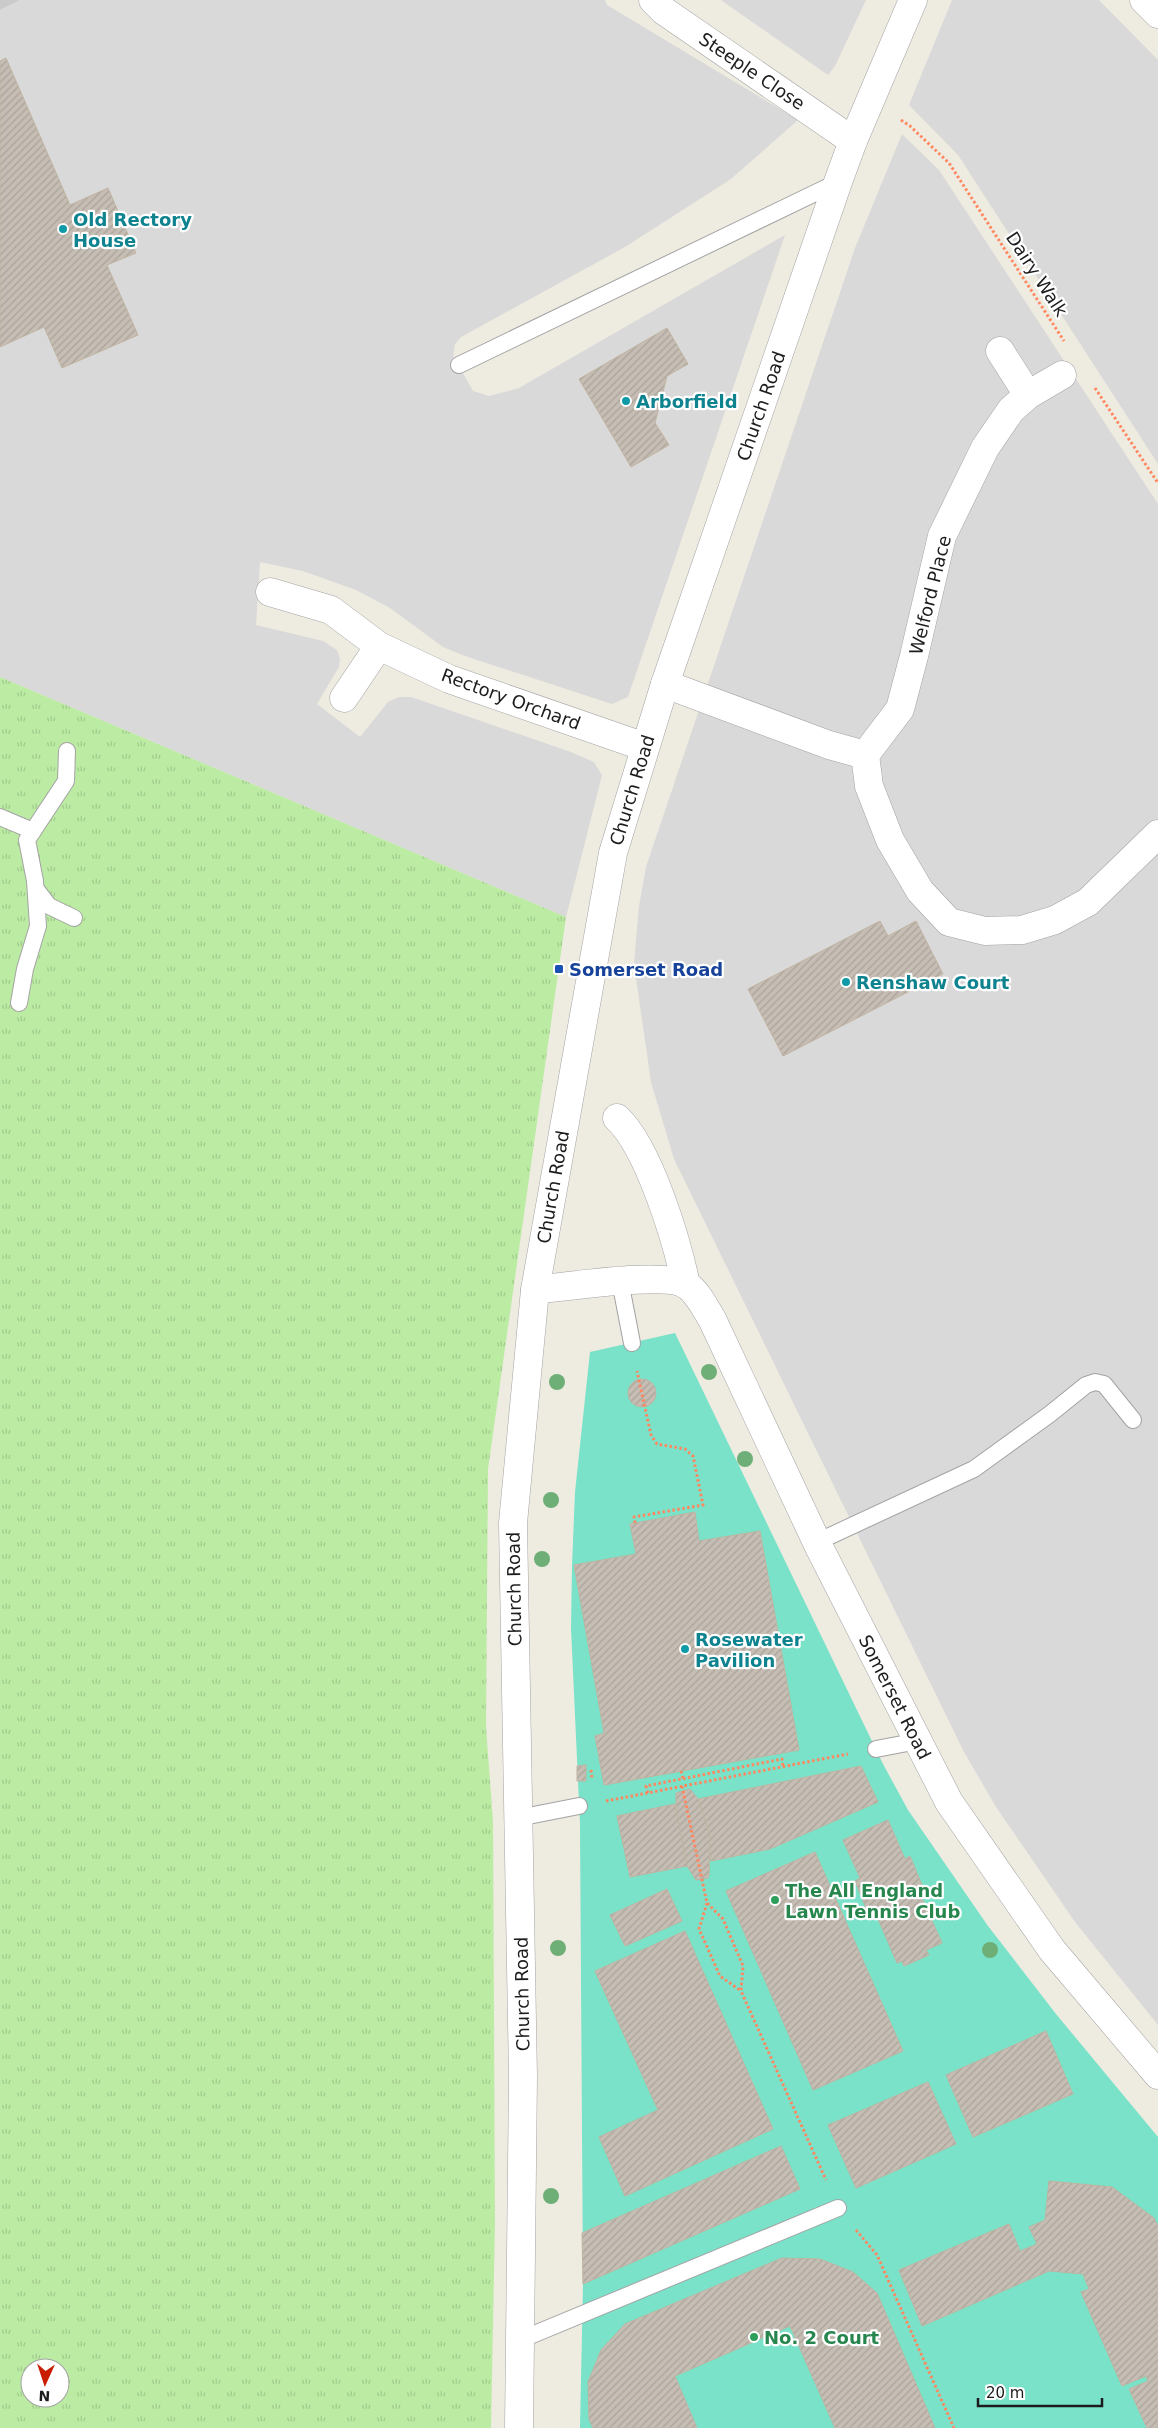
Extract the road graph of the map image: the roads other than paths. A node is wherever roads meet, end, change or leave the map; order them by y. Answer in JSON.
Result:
{"nodes":[{"id":1,"x":653,"y":0,"type":"edge"},
{"id":2,"x":914,"y":0,"type":"edge"},
{"id":3,"x":1144,"y":0,"type":"edge"},
{"id":4,"x":1158,"y":14,"type":"edge"},
{"id":5,"x":853,"y":141,"type":"junction"},
{"id":6,"x":838,"y":182,"type":"junction"},
{"id":7,"x":1000,"y":352,"type":"dead end"},
{"id":8,"x":459,"y":365,"type":"dead end"},
{"id":9,"x":1062,"y":375,"type":"dead end"},
{"id":10,"x":1028,"y":395,"type":"junction"},
{"id":11,"x":270,"y":592,"type":"dead end"},
{"id":12,"x":379,"y":646,"type":"junction"},
{"id":13,"x":666,"y":684,"type":"junction"},
{"id":14,"x":344,"y":698,"type":"dead end"},
{"id":15,"x":645,"y":747,"type":"junction"},
{"id":16,"x":67,"y":751,"type":"dead end"},
{"id":17,"x":866,"y":755,"type":"junction"},
{"id":18,"x":0,"y":817,"type":"edge"},
{"id":19,"x":33,"y":830,"type":"junction"},
{"id":20,"x":1158,"y":834,"type":"edge"},
{"id":21,"x":36,"y":889,"type":"junction"},
{"id":22,"x":74,"y":918,"type":"dead end"},
{"id":23,"x":18,"y":1003,"type":"dead end"},
{"id":24,"x":617,"y":1118,"type":"dead end"},
{"id":25,"x":620,"y":1281,"type":"junction"},
{"id":26,"x":686,"y":1285,"type":"junction"},
{"id":27,"x":535,"y":1290,"type":"junction"},
{"id":28,"x":632,"y":1343,"type":"road end"},
{"id":29,"x":1133,"y":1420,"type":"dead end"},
{"id":30,"x":816,"y":1542,"type":"junction"},
{"id":31,"x":918,"y":1741,"type":"junction"},
{"id":32,"x":876,"y":1749,"type":"road end"},
{"id":33,"x":579,"y":1806,"type":"road end"},
{"id":34,"x":518,"y":1818,"type":"junction"},
{"id":35,"x":1158,"y":2075,"type":"edge"},
{"id":36,"x":838,"y":2208,"type":"road end"},
{"id":37,"x":520,"y":2340,"type":"junction"},
{"id":38,"x":519,"y":2428,"type":"edge"}],
"edges":[{"from":1,"to":5,"type":"street","name":"Steeple Close"},
{"from":2,"to":5,"type":"street","name":"Church Road"},
{"from":3,"to":4,"type":"street"},
{"from":5,"to":6,"type":"street","name":"Church Road"},
{"from":6,"to":8,"type":"lane"},
{"from":6,"to":13,"type":"street","name":"Church Road"},
{"from":7,"to":10,"type":"street"},
{"from":9,"to":10,"type":"street","name":"Welford Place"},
{"from":10,"to":17,"type":"street","name":"Welford Place"},
{"from":11,"to":12,"type":"street","name":"Rectory Orchard"},
{"from":12,"to":14,"type":"street"},
{"from":12,"to":15,"type":"street","name":"Rectory Orchard"},
{"from":13,"to":15,"type":"street","name":"Church Road"},
{"from":13,"to":17,"type":"street"},
{"from":15,"to":27,"type":"street","name":"Church Road"},
{"from":16,"to":19,"type":"lane"},
{"from":17,"to":20,"type":"street"},
{"from":18,"to":19,"type":"lane"},
{"from":19,"to":21,"type":"lane"},
{"from":21,"to":22,"type":"lane"},
{"from":21,"to":23,"type":"lane"},
{"from":24,"to":26,"type":"street","name":"Somerset Road"},
{"from":25,"to":26,"type":"street"},
{"from":25,"to":27,"type":"street"},
{"from":25,"to":28,"type":"lane"},
{"from":26,"to":30,"type":"street","name":"Somerset Road"},
{"from":27,"to":34,"type":"street","name":"Church Road"},
{"from":29,"to":30,"type":"lane"},
{"from":30,"to":31,"type":"street","name":"Somerset Road"},
{"from":31,"to":32,"type":"lane"},
{"from":31,"to":35,"type":"street","name":"Somerset Road"},
{"from":33,"to":34,"type":"lane"},
{"from":34,"to":37,"type":"street","name":"Church Road"},
{"from":36,"to":37,"type":"lane"},
{"from":37,"to":38,"type":"street","name":"Church Road"}]}
